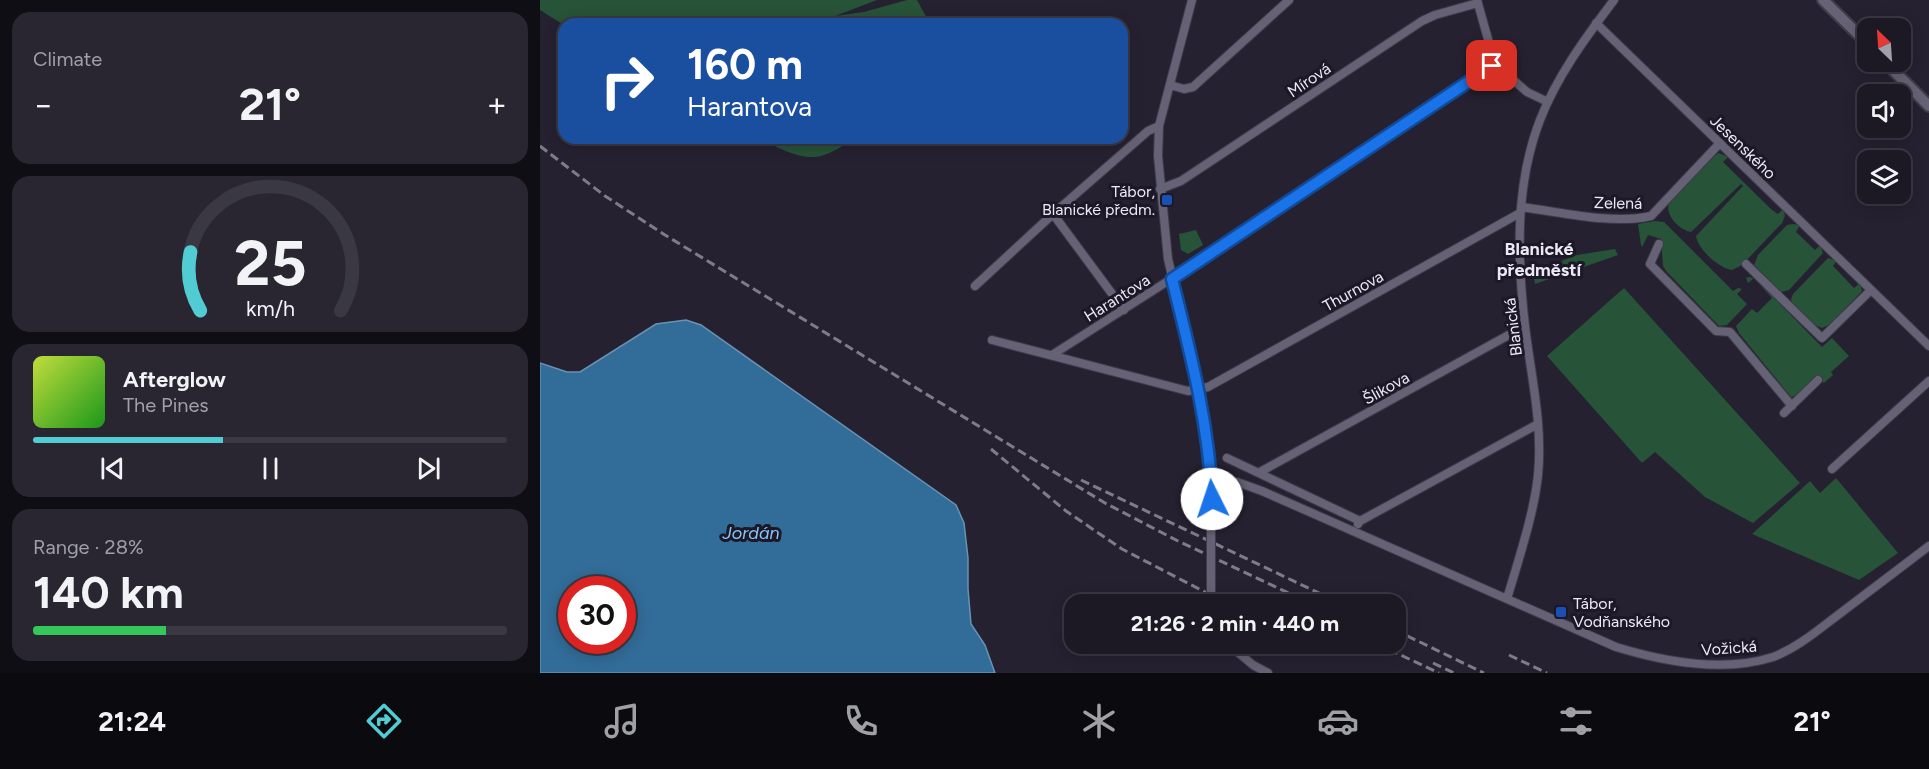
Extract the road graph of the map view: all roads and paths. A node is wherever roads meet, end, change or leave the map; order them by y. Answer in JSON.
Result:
{"nodes":[{"id":1,"x":1192,"y":0,"type":"edge"},
{"id":2,"x":1289,"y":0,"type":"edge"},
{"id":3,"x":1614,"y":0,"type":"edge"},
{"id":4,"x":1823,"y":0,"type":"edge"},
{"id":5,"x":1477,"y":2,"type":"edge"},
{"id":6,"x":1596,"y":24,"type":"junction"},
{"id":7,"x":1857,"y":33,"type":"edge"},
{"id":8,"x":1495,"y":64,"type":"junction"},
{"id":9,"x":1895,"y":72,"type":"edge"},
{"id":10,"x":1170,"y":85,"type":"junction"},
{"id":11,"x":1548,"y":102,"type":"junction"},
{"id":12,"x":1929,"y":106,"type":"edge"},
{"id":13,"x":1160,"y":126,"type":"junction"},
{"id":14,"x":1720,"y":143,"type":"junction"},
{"id":15,"x":1160,"y":189,"type":"junction"},
{"id":16,"x":1520,"y":210,"type":"junction"},
{"id":17,"x":1053,"y":214,"type":"junction"},
{"id":18,"x":1659,"y":244,"type":"dead end"},
{"id":19,"x":1746,"y":264,"type":"dead end"},
{"id":20,"x":1172,"y":279,"type":"junction"},
{"id":21,"x":975,"y":286,"type":"dead end"},
{"id":22,"x":1871,"y":290,"type":"junction"},
{"id":23,"x":1124,"y":310,"type":"junction"},
{"id":24,"x":1525,"y":326,"type":"junction"},
{"id":25,"x":992,"y":340,"type":"dead end"},
{"id":26,"x":1929,"y":346,"type":"edge"},
{"id":27,"x":1052,"y":355,"type":"junction"},
{"id":28,"x":1818,"y":380,"type":"dead end"},
{"id":29,"x":1929,"y":381,"type":"edge"},
{"id":30,"x":1198,"y":390,"type":"junction"},
{"id":31,"x":1792,"y":406,"type":"junction"},
{"id":32,"x":1784,"y":413,"type":"dead end"},
{"id":33,"x":1538,"y":424,"type":"junction"},
{"id":34,"x":1227,"y":458,"type":"dead end"},
{"id":35,"x":1832,"y":469,"type":"dead end"},
{"id":36,"x":1260,"y":472,"type":"junction"},
{"id":37,"x":1211,"y":480,"type":"junction"},
{"id":38,"x":1360,"y":521,"type":"junction"},
{"id":39,"x":1354,"y":530,"type":"junction"},
{"id":40,"x":1929,"y":547,"type":"edge"},
{"id":41,"x":1211,"y":594,"type":"edge"},
{"id":42,"x":1507,"y":599,"type":"junction"},
{"id":43,"x":1239,"y":654,"type":"edge"},
{"id":44,"x":1268,"y":673,"type":"edge"}],
"edges":[{"from":1,"to":10,"type":"street"},
{"from":2,"to":10,"type":"street"},
{"from":3,"to":6,"type":"street","name":"Blanická"},
{"from":4,"to":7,"type":"main road"},
{"from":5,"to":8,"type":"street"},
{"from":5,"to":15,"type":"street","name":"Mírová"},
{"from":6,"to":11,"type":"street","name":"Blanická"},
{"from":6,"to":14,"type":"street","name":"Jesenského"},
{"from":8,"to":11,"type":"street"},
{"from":8,"to":20,"type":"street","name":"Harantova"},
{"from":9,"to":12,"type":"main road"},
{"from":10,"to":13,"type":"street"},
{"from":11,"to":16,"type":"street","name":"Blanická"},
{"from":13,"to":15,"type":"street"},
{"from":13,"to":17,"type":"street"},
{"from":14,"to":16,"type":"street","name":"Zelená"},
{"from":14,"to":22,"type":"street","name":"Jesenského"},
{"from":15,"to":20,"type":"street"},
{"from":16,"to":24,"type":"street","name":"Blanická"},
{"from":16,"to":30,"type":"street","name":"Thurnova"},
{"from":17,"to":21,"type":"street"},
{"from":17,"to":23,"type":"street"},
{"from":18,"to":31,"type":"street"},
{"from":19,"to":22,"type":"street"},
{"from":20,"to":23,"type":"street","name":"Harantova"},
{"from":20,"to":30,"type":"street"},
{"from":22,"to":26,"type":"street","name":"Jesenského"},
{"from":23,"to":27,"type":"street","name":"Harantova"},
{"from":24,"to":33,"type":"street","name":"Blanická"},
{"from":24,"to":36,"type":"street","name":"Šlikova"},
{"from":25,"to":27,"type":"street"},
{"from":27,"to":30,"type":"street"},
{"from":28,"to":31,"type":"street"},
{"from":29,"to":35,"type":"street"},
{"from":30,"to":37,"type":"street"},
{"from":31,"to":32,"type":"street"},
{"from":33,"to":38,"type":"street"},
{"from":33,"to":42,"type":"street","name":"Blanická"},
{"from":34,"to":36,"type":"street"},
{"from":36,"to":38,"type":"street"},
{"from":37,"to":39,"type":"street","name":"Vožická"},
{"from":37,"to":41,"type":"street","bridge":true},
{"from":38,"to":39,"type":"street"},
{"from":39,"to":42,"type":"street","name":"Vožická"},
{"from":40,"to":42,"type":"street","name":"Vožická"},
{"from":43,"to":44,"type":"street"}]}
